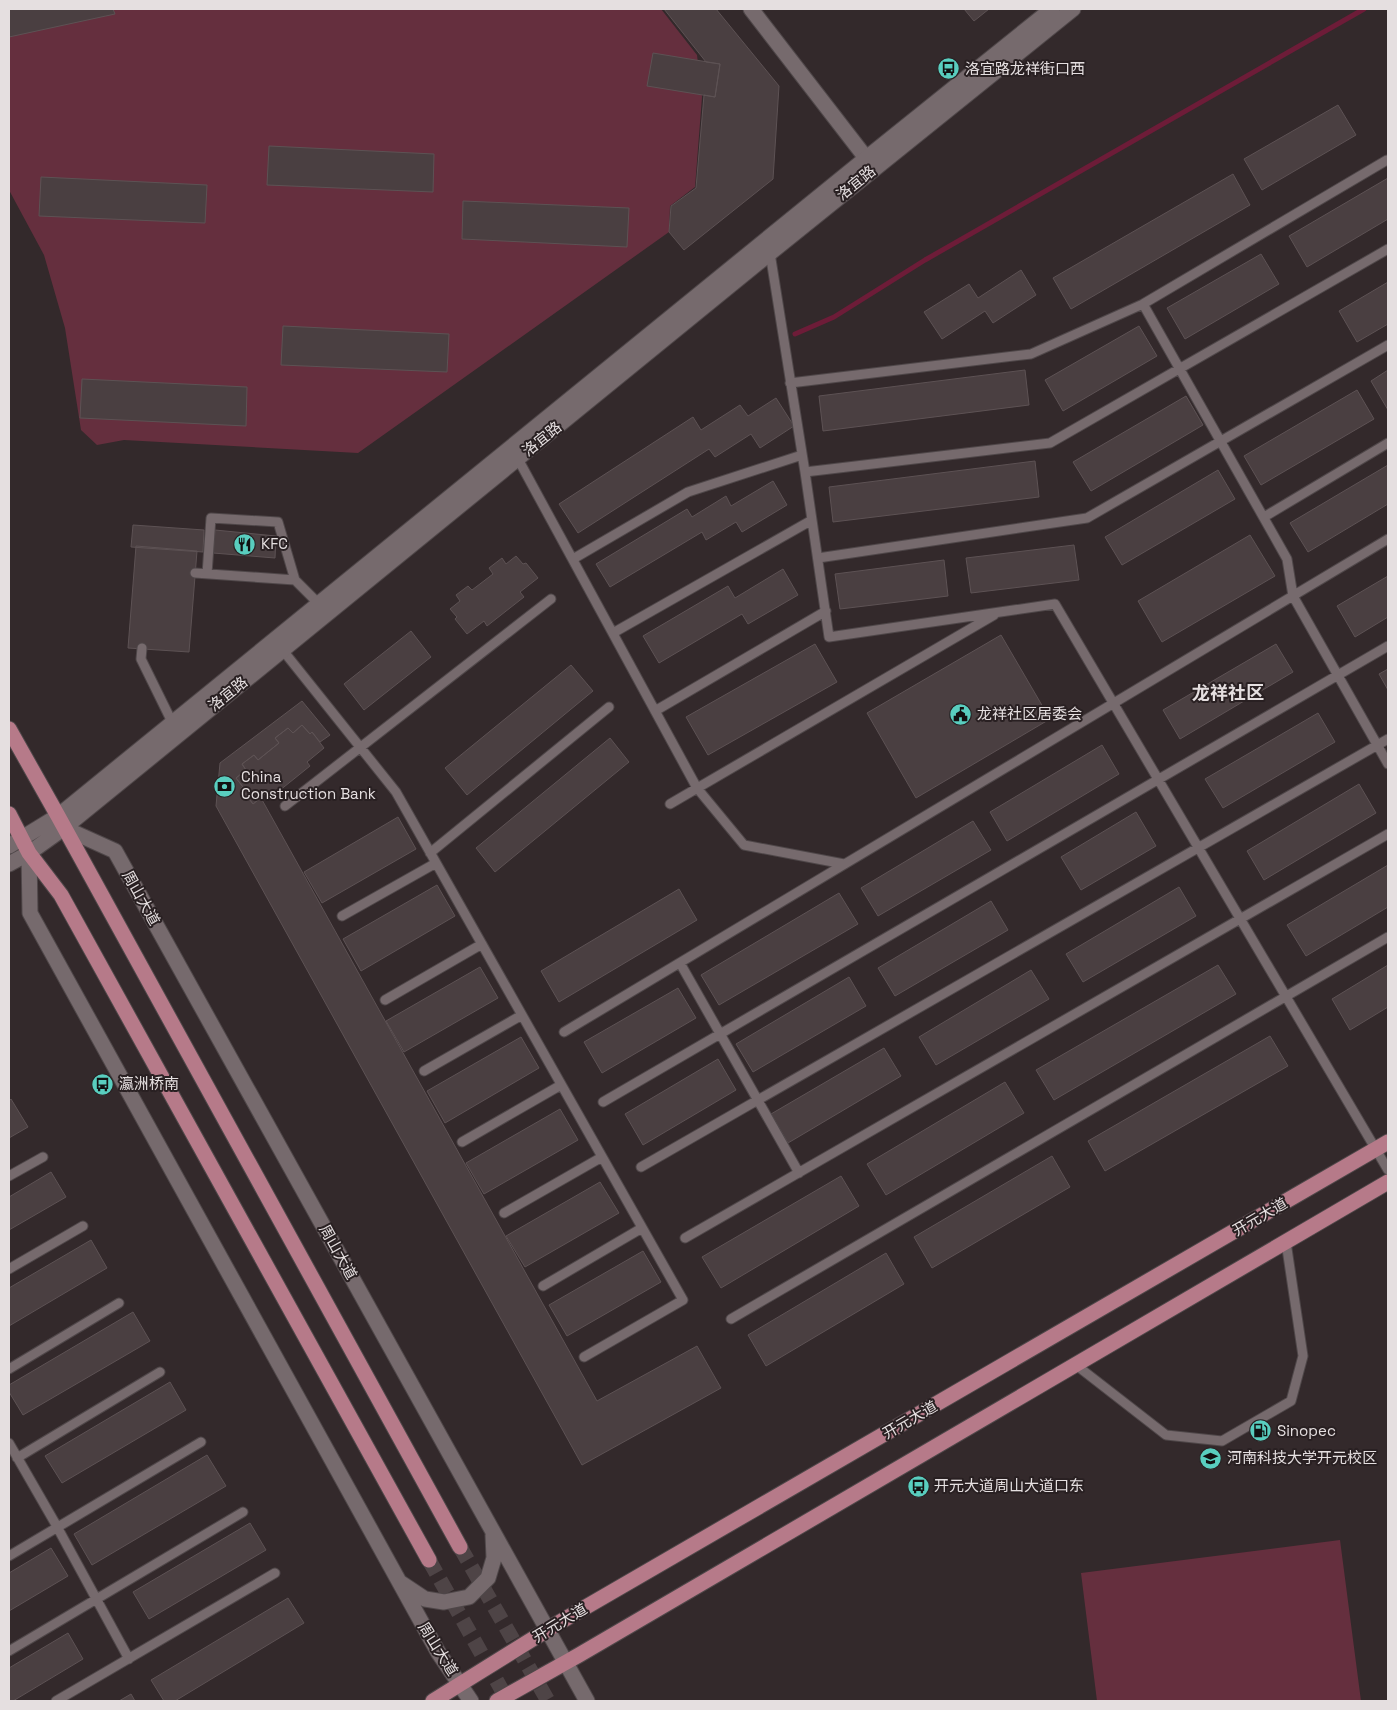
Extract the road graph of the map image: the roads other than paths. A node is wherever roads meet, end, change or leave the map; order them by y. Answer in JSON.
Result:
{"nodes":[{"id":1,"x":751,"y":9,"type":"edge"},
{"id":2,"x":1052,"y":9,"type":"edge"},
{"id":3,"x":1073,"y":9,"type":"edge"},
{"id":4,"x":1387,"y":160,"type":"dead end"},
{"id":5,"x":870,"y":164,"type":"junction"},
{"id":6,"x":1388,"y":250,"type":"edge"},
{"id":7,"x":770,"y":253,"type":"junction"},
{"id":8,"x":1143,"y":304,"type":"junction"},
{"id":9,"x":1388,"y":345,"type":"edge"},
{"id":10,"x":1180,"y":370,"type":"junction"},
{"id":11,"x":790,"y":383,"type":"junction"},
{"id":12,"x":1220,"y":441,"type":"junction"},
{"id":13,"x":1388,"y":443,"type":"edge"},
{"id":14,"x":802,"y":455,"type":"junction"},
{"id":15,"x":518,"y":459,"type":"junction"},
{"id":16,"x":805,"y":472,"type":"junction"},
{"id":17,"x":1264,"y":517,"type":"junction"},
{"id":18,"x":812,"y":520,"type":"junction"},
{"id":19,"x":1388,"y":539,"type":"edge"},
{"id":20,"x":818,"y":558,"type":"junction"},
{"id":21,"x":572,"y":559,"type":"junction"},
{"id":22,"x":195,"y":573,"type":"dead end"},
{"id":23,"x":207,"y":574,"type":"junction"},
{"id":24,"x":295,"y":580,"type":"junction"},
{"id":25,"x":1293,"y":596,"type":"junction"},
{"id":26,"x":551,"y":599,"type":"dead end"},
{"id":27,"x":323,"y":609,"type":"junction"},
{"id":28,"x":826,"y":612,"type":"junction"},
{"id":29,"x":998,"y":612,"type":"junction"},
{"id":30,"x":613,"y":633,"type":"junction"},
{"id":31,"x":279,"y":645,"type":"junction"},
{"id":32,"x":1388,"y":646,"type":"edge"},
{"id":33,"x":142,"y":648,"type":"dead end"},
{"id":34,"x":1338,"y":675,"type":"junction"},
{"id":35,"x":1114,"y":703,"type":"junction"},
{"id":36,"x":609,"y":707,"type":"dead end"},
{"id":37,"x":655,"y":711,"type":"junction"},
{"id":38,"x":9,"y":729,"type":"edge"},
{"id":39,"x":175,"y":729,"type":"junction"},
{"id":40,"x":1388,"y":739,"type":"edge"},
{"id":41,"x":1378,"y":745,"type":"junction"},
{"id":42,"x":360,"y":747,"type":"junction"},
{"id":43,"x":1388,"y":764,"type":"edge"},
{"id":44,"x":1158,"y":779,"type":"junction"},
{"id":45,"x":697,"y":788,"type":"junction"},
{"id":46,"x":670,"y":804,"type":"dead end"},
{"id":47,"x":285,"y":806,"type":"dead end"},
{"id":48,"x":9,"y":814,"type":"edge"},
{"id":49,"x":61,"y":822,"type":"junction"},
{"id":50,"x":1388,"y":834,"type":"edge"},
{"id":51,"x":22,"y":838,"type":"junction"},
{"id":52,"x":9,"y":846,"type":"edge"},
{"id":53,"x":1199,"y":848,"type":"junction"},
{"id":54,"x":430,"y":852,"type":"junction"},
{"id":55,"x":29,"y":853,"type":"junction"},
{"id":56,"x":436,"y":863,"type":"junction"},
{"id":57,"x":9,"y":864,"type":"edge"},
{"id":58,"x":844,"y":864,"type":"junction"},
{"id":59,"x":342,"y":916,"type":"dead end"},
{"id":60,"x":1240,"y":919,"type":"junction"},
{"id":61,"x":1388,"y":937,"type":"edge"},
{"id":62,"x":482,"y":944,"type":"junction"},
{"id":63,"x":680,"y":963,"type":"junction"},
{"id":64,"x":1286,"y":996,"type":"junction"},
{"id":65,"x":385,"y":1000,"type":"dead end"},
{"id":66,"x":522,"y":1015,"type":"junction"},
{"id":67,"x":564,"y":1032,"type":"dead end"},
{"id":68,"x":720,"y":1034,"type":"junction"},
{"id":69,"x":424,"y":1072,"type":"dead end"},
{"id":70,"x":561,"y":1084,"type":"junction"},
{"id":71,"x":758,"y":1100,"type":"junction"},
{"id":72,"x":603,"y":1102,"type":"dead end"},
{"id":73,"x":462,"y":1142,"type":"dead end"},
{"id":74,"x":1382,"y":1146,"type":"edge"},
{"id":75,"x":43,"y":1157,"type":"dead end"},
{"id":76,"x":602,"y":1157,"type":"junction"},
{"id":77,"x":641,"y":1167,"type":"dead end"},
{"id":78,"x":1388,"y":1170,"type":"edge"},
{"id":79,"x":799,"y":1173,"type":"junction"},
{"id":80,"x":9,"y":1176,"type":"edge"},
{"id":81,"x":1388,"y":1182,"type":"edge"},
{"id":82,"x":504,"y":1213,"type":"dead end"},
{"id":83,"x":83,"y":1226,"type":"dead end"},
{"id":84,"x":642,"y":1228,"type":"junction"},
{"id":85,"x":684,"y":1238,"type":"dead end"},
{"id":86,"x":1286,"y":1242,"type":"junction"},
{"id":87,"x":9,"y":1268,"type":"edge"},
{"id":88,"x":543,"y":1286,"type":"dead end"},
{"id":89,"x":119,"y":1303,"type":"dead end"},
{"id":90,"x":732,"y":1319,"type":"dead end"},
{"id":91,"x":584,"y":1357,"type":"dead end"},
{"id":92,"x":1076,"y":1365,"type":"junction"},
{"id":93,"x":9,"y":1369,"type":"edge"},
{"id":94,"x":160,"y":1372,"type":"dead end"},
{"id":95,"x":201,"y":1442,"type":"dead end"},
{"id":96,"x":9,"y":1443,"type":"edge"},
{"id":97,"x":17,"y":1458,"type":"junction"},
{"id":98,"x":243,"y":1512,"type":"dead end"},
{"id":99,"x":57,"y":1527,"type":"junction"},
{"id":100,"x":494,"y":1532,"type":"junction"},
{"id":101,"x":460,"y":1547,"type":"tunnel mouth"},
{"id":102,"x":9,"y":1556,"type":"edge"},
{"id":103,"x":429,"y":1560,"type":"tunnel mouth"},
{"id":104,"x":275,"y":1574,"type":"dead end"},
{"id":105,"x":400,"y":1582,"type":"junction"},
{"id":106,"x":96,"y":1599,"type":"junction"},
{"id":107,"x":548,"y":1630,"type":"junction"},
{"id":108,"x":9,"y":1651,"type":"edge"},
{"id":109,"x":129,"y":1659,"type":"junction"},
{"id":110,"x":566,"y":1663,"type":"junction"},
{"id":111,"x":461,"y":1685,"type":"junction"},
{"id":112,"x":56,"y":1701,"type":"edge"},
{"id":113,"x":433,"y":1701,"type":"edge"},
{"id":114,"x":470,"y":1701,"type":"edge"},
{"id":115,"x":497,"y":1701,"type":"edge"},
{"id":116,"x":587,"y":1701,"type":"edge"}],
"edges":[{"from":1,"to":5,"type":"street"},
{"from":2,"to":5,"type":"street","name":"洛宜路"},
{"from":3,"to":5,"type":"street","name":"洛宜路"},
{"from":4,"to":8,"type":"lane"},
{"from":5,"to":7,"type":"street","name":"洛宜路"},
{"from":5,"to":27,"type":"street","name":"洛宜路"},
{"from":6,"to":10,"type":"lane"},
{"from":7,"to":11,"type":"lane"},
{"from":7,"to":15,"type":"street","name":"洛宜路"},
{"from":8,"to":10,"type":"lane"},
{"from":8,"to":11,"type":"lane"},
{"from":9,"to":12,"type":"lane"},
{"from":10,"to":12,"type":"lane"},
{"from":10,"to":16,"type":"lane"},
{"from":11,"to":14,"type":"lane"},
{"from":12,"to":17,"type":"lane"},
{"from":12,"to":20,"type":"lane"},
{"from":13,"to":17,"type":"lane"},
{"from":14,"to":16,"type":"lane"},
{"from":14,"to":21,"type":"lane"},
{"from":15,"to":21,"type":"lane"},
{"from":15,"to":27,"type":"street","name":"洛宜路"},
{"from":16,"to":18,"type":"lane"},
{"from":17,"to":25,"type":"lane"},
{"from":18,"to":20,"type":"lane"},
{"from":18,"to":30,"type":"lane"},
{"from":19,"to":25,"type":"lane"},
{"from":20,"to":28,"type":"lane"},
{"from":21,"to":30,"type":"lane"},
{"from":22,"to":23,"type":"lane"},
{"from":23,"to":24,"type":"lane"},
{"from":23,"to":24,"type":"lane"},
{"from":24,"to":27,"type":"lane"},
{"from":25,"to":34,"type":"lane"},
{"from":25,"to":35,"type":"lane"},
{"from":26,"to":42,"type":"lane"},
{"from":27,"to":31,"type":"street","name":"洛宜路"},
{"from":28,"to":29,"type":"lane"},
{"from":28,"to":37,"type":"lane"},
{"from":29,"to":35,"type":"lane"},
{"from":29,"to":45,"type":"lane"},
{"from":30,"to":37,"type":"lane"},
{"from":31,"to":39,"type":"street","name":"洛宜路"},
{"from":31,"to":42,"type":"lane"},
{"from":32,"to":34,"type":"lane"},
{"from":33,"to":39,"type":"lane"},
{"from":34,"to":41,"type":"lane"},
{"from":34,"to":44,"type":"lane"},
{"from":35,"to":44,"type":"lane"},
{"from":35,"to":58,"type":"lane"},
{"from":36,"to":54,"type":"lane"},
{"from":37,"to":45,"type":"lane"},
{"from":38,"to":49,"type":"main road"},
{"from":39,"to":49,"type":"street","name":"洛宜路"},
{"from":40,"to":41,"type":"lane"},
{"from":41,"to":43,"type":"lane"},
{"from":41,"to":53,"type":"lane"},
{"from":42,"to":47,"type":"lane"},
{"from":42,"to":54,"type":"lane"},
{"from":44,"to":53,"type":"lane"},
{"from":44,"to":68,"type":"lane"},
{"from":45,"to":46,"type":"lane"},
{"from":45,"to":58,"type":"lane"},
{"from":48,"to":51,"type":"main road","name":"周山大道"},
{"from":49,"to":51,"type":"street","name":"洛宜路"},
{"from":49,"to":55,"type":"street","name":"洛宜路"},
{"from":49,"to":100,"type":"street","name":"周山大道"},
{"from":49,"to":101,"type":"main road"},
{"from":50,"to":60,"type":"lane"},
{"from":51,"to":52,"type":"street","name":"洛宜路"},
{"from":51,"to":55,"type":"main road","name":"周山大道"},
{"from":53,"to":60,"type":"lane"},
{"from":53,"to":71,"type":"lane"},
{"from":54,"to":56,"type":"lane"},
{"from":55,"to":57,"type":"street","name":"洛宜路"},
{"from":55,"to":103,"type":"main road","name":"周山大道"},
{"from":55,"to":105,"type":"street","name":"周山大道"},
{"from":56,"to":59,"type":"lane"},
{"from":56,"to":62,"type":"lane"},
{"from":58,"to":63,"type":"lane"},
{"from":60,"to":64,"type":"lane"},
{"from":60,"to":79,"type":"lane"},
{"from":61,"to":64,"type":"lane"},
{"from":62,"to":65,"type":"lane"},
{"from":62,"to":66,"type":"lane"},
{"from":63,"to":67,"type":"lane"},
{"from":63,"to":68,"type":"lane"},
{"from":64,"to":74,"type":"lane"},
{"from":64,"to":90,"type":"lane"},
{"from":66,"to":69,"type":"lane"},
{"from":66,"to":70,"type":"lane"},
{"from":68,"to":71,"type":"lane"},
{"from":68,"to":72,"type":"lane"},
{"from":70,"to":73,"type":"lane"},
{"from":70,"to":76,"type":"lane"},
{"from":71,"to":77,"type":"lane"},
{"from":71,"to":79,"type":"lane"},
{"from":74,"to":78,"type":"lane"},
{"from":74,"to":107,"type":"main road","name":"开元大道"},
{"from":75,"to":80,"type":"lane"},
{"from":76,"to":82,"type":"lane"},
{"from":76,"to":84,"type":"lane"},
{"from":79,"to":85,"type":"lane"},
{"from":81,"to":86,"type":"main road"},
{"from":83,"to":87,"type":"lane"},
{"from":84,"to":88,"type":"lane"},
{"from":84,"to":91,"type":"lane"},
{"from":86,"to":92,"type":"main road"},
{"from":86,"to":92,"type":"lane"},
{"from":89,"to":93,"type":"lane"},
{"from":92,"to":110,"type":"main road"},
{"from":94,"to":97,"type":"lane"},
{"from":95,"to":99,"type":"lane"},
{"from":96,"to":97,"type":"lane"},
{"from":97,"to":99,"type":"lane"},
{"from":98,"to":106,"type":"lane"},
{"from":99,"to":102,"type":"lane"},
{"from":99,"to":106,"type":"lane"},
{"from":100,"to":105,"type":"street"},
{"from":100,"to":107,"type":"street","name":"周山大道"},
{"from":104,"to":109,"type":"lane"},
{"from":105,"to":111,"type":"street","name":"周山大道"},
{"from":106,"to":108,"type":"lane"},
{"from":106,"to":109,"type":"lane"},
{"from":107,"to":110,"type":"street","name":"周山大道"},
{"from":107,"to":111,"type":"main road","name":"开元大道"},
{"from":109,"to":112,"type":"lane"},
{"from":110,"to":115,"type":"main road"},
{"from":110,"to":116,"type":"street","name":"周山大道"},
{"from":111,"to":113,"type":"main road","name":"开元大道"},
{"from":111,"to":114,"type":"street","name":"周山大道"}]}
